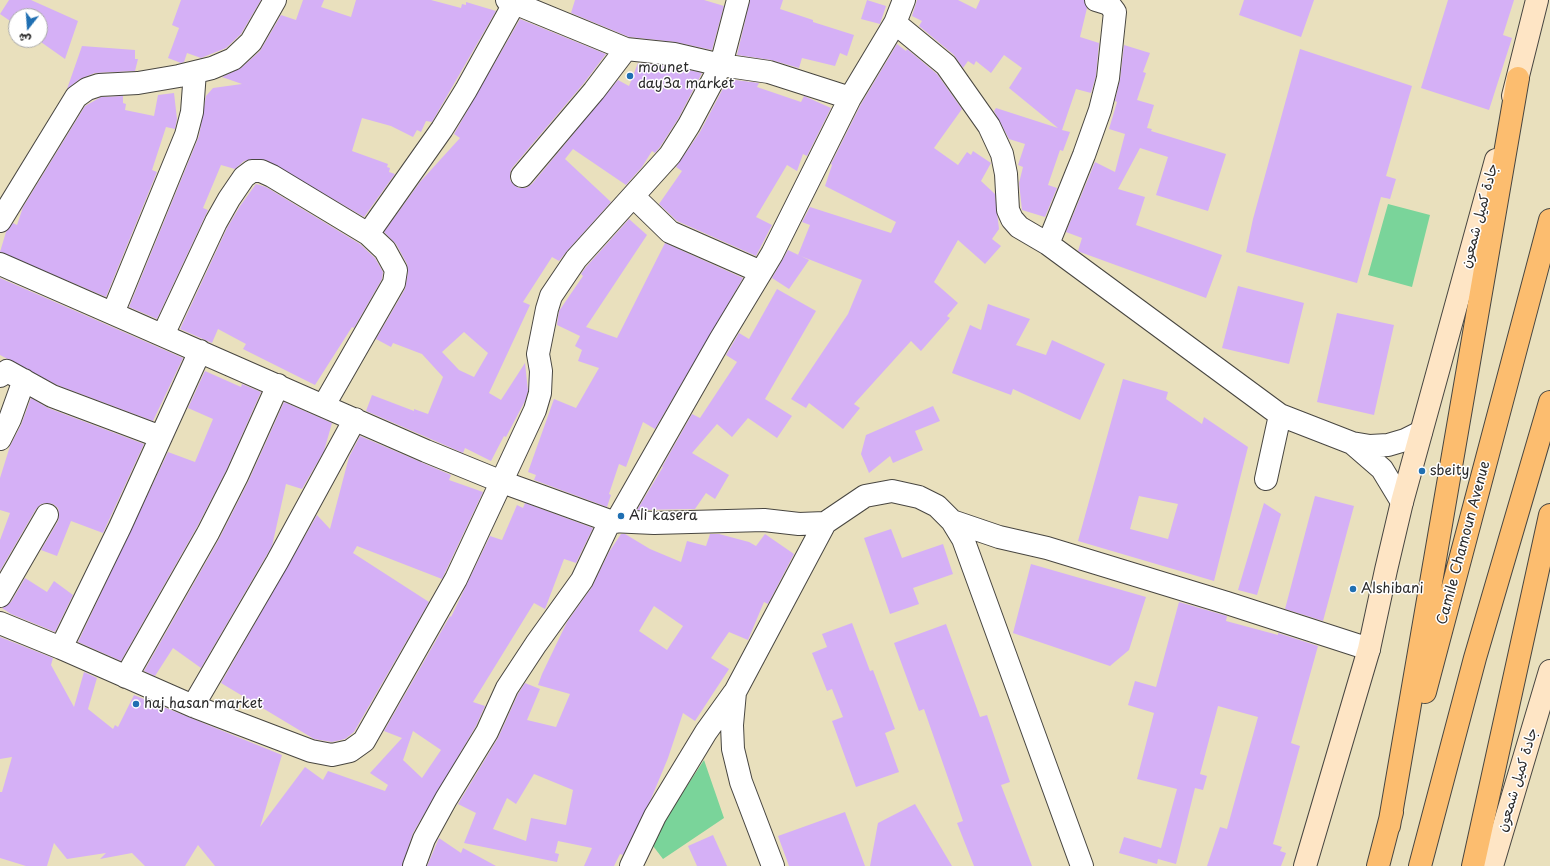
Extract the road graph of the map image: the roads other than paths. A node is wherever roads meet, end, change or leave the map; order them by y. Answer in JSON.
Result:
{"nodes":[{"id":1,"x":275,"y":0,"type":"edge"},
{"id":2,"x":738,"y":0,"type":"edge"},
{"id":3,"x":904,"y":0,"type":"edge"},
{"id":4,"x":1096,"y":0,"type":"edge"},
{"id":5,"x":1537,"y":0,"type":"edge"},
{"id":6,"x":511,"y":1,"type":"edge"},
{"id":7,"x":895,"y":23,"type":"junction"},
{"id":8,"x":626,"y":49,"type":"junction"},
{"id":9,"x":721,"y":65,"type":"junction"},
{"id":10,"x":195,"y":72,"type":"junction"},
{"id":11,"x":1518,"y":78,"type":"junction"},
{"id":12,"x":850,"y":98,"type":"junction"},
{"id":13,"x":522,"y":176,"type":"dead end"},
{"id":14,"x":633,"y":196,"type":"junction"},
{"id":15,"x":1550,"y":220,"type":"edge"},
{"id":16,"x":0,"y":221,"type":"edge"},
{"id":17,"x":368,"y":234,"type":"junction"},
{"id":18,"x":1048,"y":244,"type":"junction"},
{"id":19,"x":0,"y":264,"type":"edge"},
{"id":20,"x":761,"y":272,"type":"junction"},
{"id":21,"x":113,"y":313,"type":"junction"},
{"id":22,"x":163,"y":335,"type":"junction"},
{"id":23,"x":200,"y":351,"type":"junction"},
{"id":24,"x":0,"y":376,"type":"edge"},
{"id":25,"x":24,"y":380,"type":"junction"},
{"id":26,"x":278,"y":385,"type":"junction"},
{"id":27,"x":1550,"y":402,"type":"edge"},
{"id":28,"x":324,"y":405,"type":"junction"},
{"id":29,"x":1280,"y":415,"type":"junction"},
{"id":30,"x":355,"y":419,"type":"junction"},
{"id":31,"x":1421,"y":432,"type":"junction"},
{"id":32,"x":161,"y":437,"type":"junction"},
{"id":33,"x":0,"y":439,"type":"edge"},
{"id":34,"x":1352,"y":443,"type":"junction"},
{"id":35,"x":1266,"y":479,"type":"dead end"},
{"id":36,"x":502,"y":482,"type":"junction"},
{"id":37,"x":1402,"y":502,"type":"junction"},
{"id":38,"x":47,"y":515,"type":"dead end"},
{"id":39,"x":1550,"y":515,"type":"edge"},
{"id":40,"x":613,"y":521,"type":"junction"},
{"id":41,"x":952,"y":521,"type":"junction"},
{"id":42,"x":825,"y":523,"type":"junction"},
{"id":43,"x":0,"y":596,"type":"edge"},
{"id":44,"x":0,"y":623,"type":"edge"},
{"id":45,"x":60,"y":648,"type":"junction"},
{"id":46,"x":1369,"y":649,"type":"junction"},
{"id":47,"x":1550,"y":671,"type":"edge"},
{"id":48,"x":126,"y":677,"type":"junction"},
{"id":49,"x":735,"y":692,"type":"junction"},
{"id":50,"x":193,"y":706,"type":"junction"},
{"id":51,"x":1389,"y":826,"type":"junction"},
{"id":52,"x":414,"y":866,"type":"edge"},
{"id":53,"x":631,"y":866,"type":"edge"},
{"id":54,"x":773,"y":866,"type":"edge"},
{"id":55,"x":1081,"y":866,"type":"edge"},
{"id":56,"x":1305,"y":866,"type":"edge"},
{"id":57,"x":1378,"y":866,"type":"edge"},
{"id":58,"x":1420,"y":866,"type":"edge"},
{"id":59,"x":1473,"y":866,"type":"edge"},
{"id":60,"x":1492,"y":866,"type":"edge"}],
"edges":[{"from":1,"to":10,"type":"street"},
{"from":2,"to":9,"type":"street"},
{"from":3,"to":7,"type":"street"},
{"from":4,"to":18,"type":"street"},
{"from":5,"to":11,"type":"main road","name":"جادة كميل شمعون"},
{"from":6,"to":8,"type":"street"},
{"from":6,"to":17,"type":"street"},
{"from":7,"to":12,"type":"street"},
{"from":7,"to":18,"type":"street"},
{"from":8,"to":9,"type":"street"},
{"from":8,"to":13,"type":"street"},
{"from":9,"to":12,"type":"street"},
{"from":9,"to":14,"type":"street"},
{"from":10,"to":16,"type":"street"},
{"from":10,"to":21,"type":"street"},
{"from":11,"to":31,"type":"main road","name":"جادة كميل شمعون"},
{"from":11,"to":51,"type":"highway"},
{"from":12,"to":20,"type":"street"},
{"from":14,"to":20,"type":"street"},
{"from":14,"to":36,"type":"street"},
{"from":15,"to":51,"type":"highway","name":"Camile Chamoun Avenue"},
{"from":17,"to":22,"type":"street"},
{"from":17,"to":28,"type":"street"},
{"from":18,"to":29,"type":"street"},
{"from":19,"to":21,"type":"street"},
{"from":20,"to":40,"type":"street"},
{"from":21,"to":22,"type":"street"},
{"from":22,"to":23,"type":"street"},
{"from":23,"to":26,"type":"street"},
{"from":23,"to":32,"type":"street"},
{"from":24,"to":25,"type":"street"},
{"from":25,"to":32,"type":"street"},
{"from":25,"to":33,"type":"street"},
{"from":26,"to":28,"type":"street"},
{"from":26,"to":48,"type":"street"},
{"from":27,"to":58,"type":"highway"},
{"from":28,"to":30,"type":"street"},
{"from":29,"to":34,"type":"street"},
{"from":29,"to":35,"type":"street"},
{"from":30,"to":36,"type":"street"},
{"from":30,"to":50,"type":"street"},
{"from":31,"to":34,"type":"street"},
{"from":31,"to":37,"type":"main road","name":"جادة كميل شمعون"},
{"from":32,"to":45,"type":"street"},
{"from":34,"to":37,"type":"street"},
{"from":36,"to":40,"type":"street"},
{"from":36,"to":50,"type":"street"},
{"from":37,"to":46,"type":"main road","name":"جادة كميل شمعون"},
{"from":38,"to":43,"type":"street"},
{"from":39,"to":59,"type":"highway"},
{"from":40,"to":42,"type":"street"},
{"from":40,"to":52,"type":"street"},
{"from":41,"to":42,"type":"street"},
{"from":41,"to":46,"type":"street"},
{"from":41,"to":55,"type":"street"},
{"from":42,"to":49,"type":"street"},
{"from":44,"to":45,"type":"street"},
{"from":45,"to":48,"type":"street"},
{"from":46,"to":56,"type":"main road","name":"جادة كميل شمعون"},
{"from":47,"to":60,"type":"main road","name":"جادة كميل شمعون"},
{"from":48,"to":50,"type":"street"},
{"from":49,"to":53,"type":"street"},
{"from":49,"to":54,"type":"street"},
{"from":51,"to":57,"type":"highway","name":"Camile Chamoun Avenue"}]}
